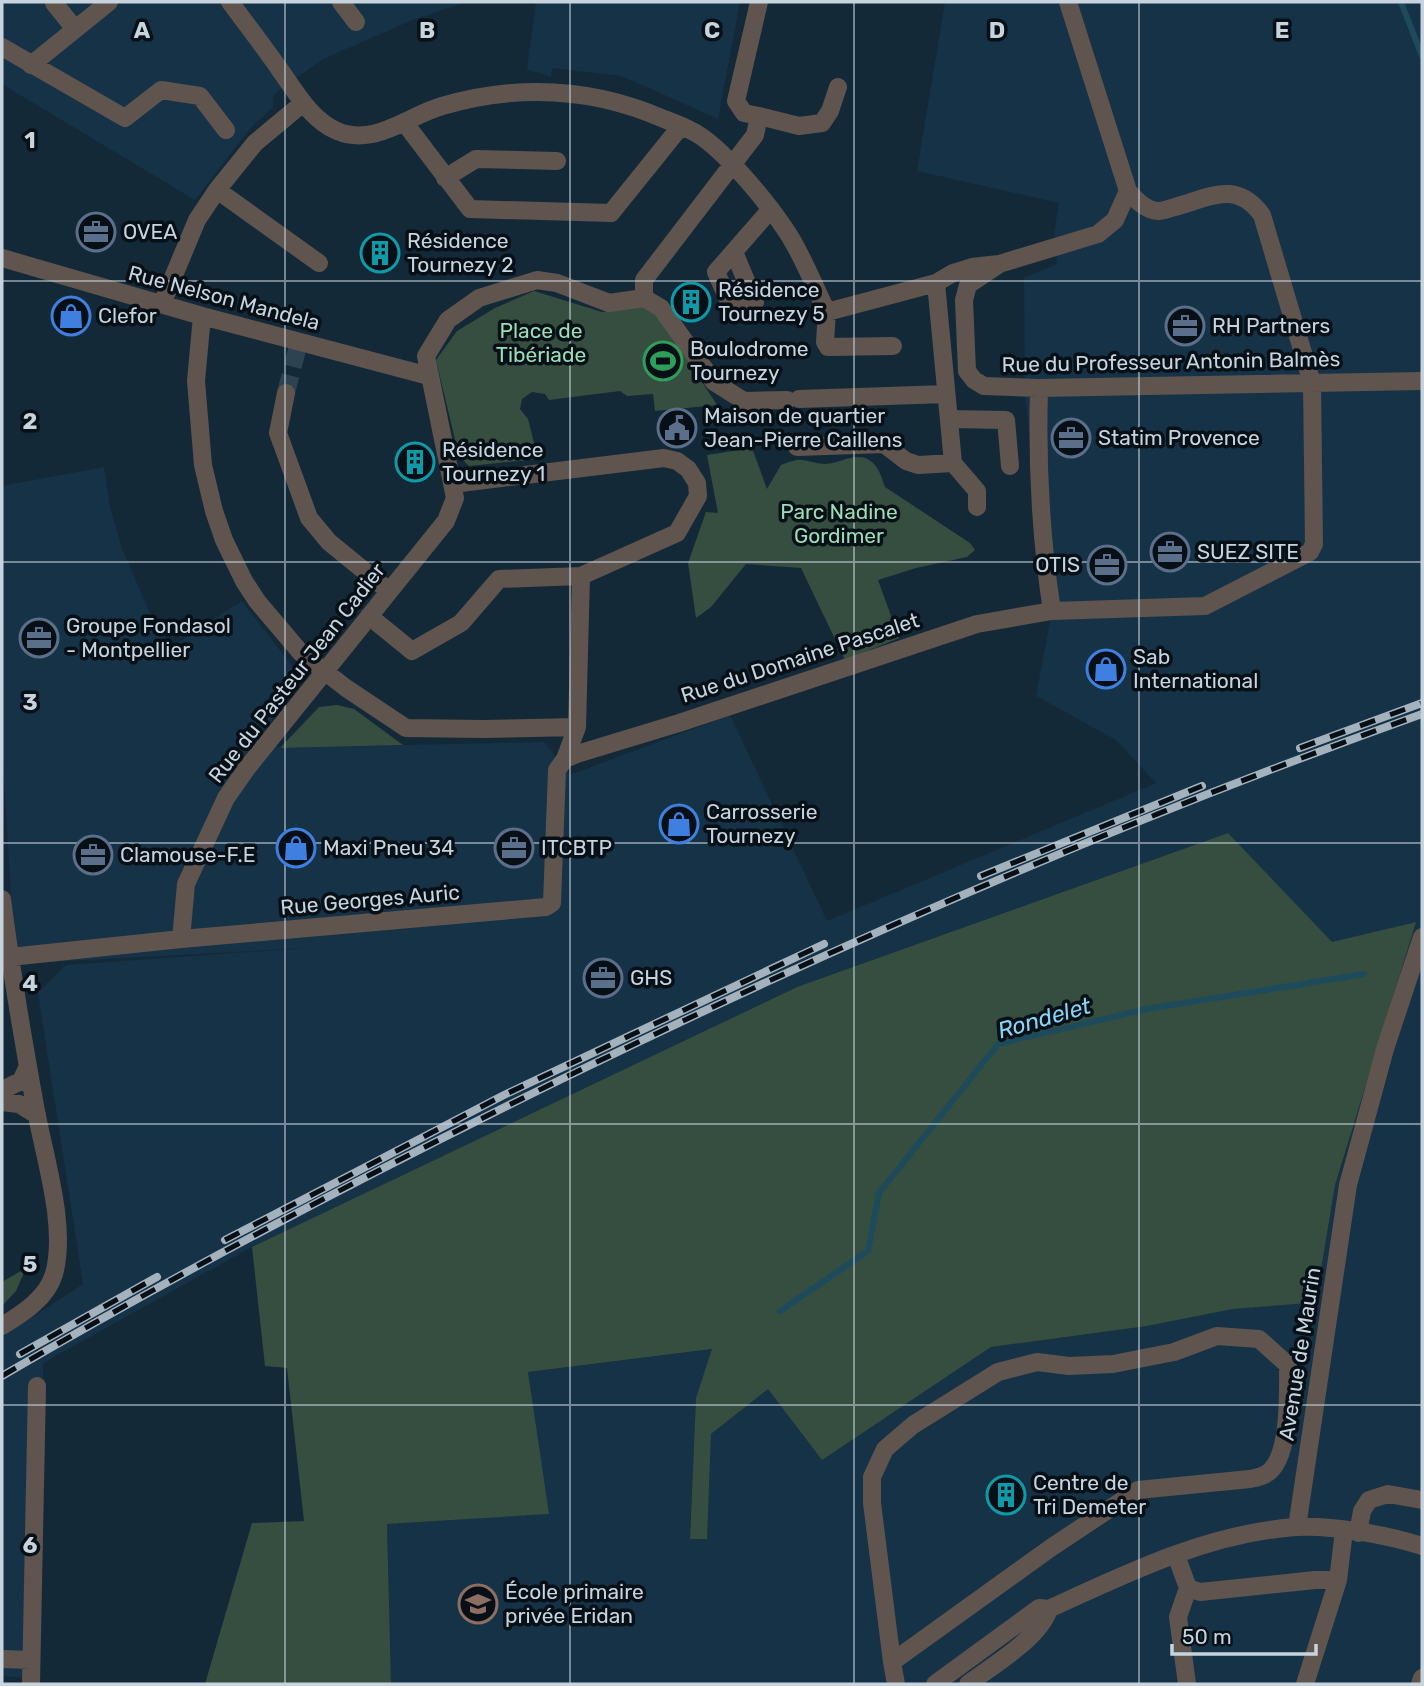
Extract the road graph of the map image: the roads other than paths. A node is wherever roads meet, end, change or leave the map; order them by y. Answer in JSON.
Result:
{"nodes":[{"id":1,"x":56,"y":2,"type":"edge"},
{"id":2,"x":109,"y":2,"type":"edge"},
{"id":3,"x":230,"y":2,"type":"edge"},
{"id":4,"x":341,"y":2,"type":"edge"},
{"id":5,"x":759,"y":2,"type":"edge"},
{"id":6,"x":1068,"y":2,"type":"edge"},
{"id":7,"x":356,"y":22,"type":"dead end"},
{"id":8,"x":75,"y":29,"type":"junction"},
{"id":9,"x":2,"y":47,"type":"edge"},
{"id":10,"x":31,"y":65,"type":"junction"},
{"id":11,"x":838,"y":87,"type":"dead end"},
{"id":12,"x":303,"y":103,"type":"junction"},
{"id":13,"x":759,"y":117,"type":"junction"},
{"id":14,"x":404,"y":121,"type":"junction"},
{"id":15,"x":681,"y":126,"type":"junction"},
{"id":16,"x":226,"y":130,"type":"dead end"},
{"id":17,"x":557,"y":161,"type":"dead end"},
{"id":18,"x":733,"y":166,"type":"junction"},
{"id":19,"x":444,"y":178,"type":"junction"},
{"id":20,"x":217,"y":190,"type":"junction"},
{"id":21,"x":1128,"y":191,"type":"junction"},
{"id":22,"x":771,"y":209,"type":"junction"},
{"id":23,"x":734,"y":251,"type":"dead end"},
{"id":24,"x":4,"y":259,"type":"edge"},
{"id":25,"x":319,"y":263,"type":"dead end"},
{"id":26,"x":999,"y":264,"type":"junction"},
{"id":27,"x":936,"y":283,"type":"junction"},
{"id":28,"x":643,"y":298,"type":"junction"},
{"id":29,"x":162,"y":304,"type":"junction"},
{"id":30,"x":827,"y":312,"type":"junction"},
{"id":31,"x":202,"y":316,"type":"junction"},
{"id":32,"x":893,"y":345,"type":"dead end"},
{"id":33,"x":429,"y":376,"type":"junction"},
{"id":34,"x":1422,"y":381,"type":"edge"},
{"id":35,"x":1312,"y":383,"type":"junction"},
{"id":36,"x":1039,"y":388,"type":"junction"},
{"id":37,"x":286,"y":393,"type":"tunnel mouth"},
{"id":38,"x":946,"y":394,"type":"junction"},
{"id":39,"x":948,"y":419,"type":"junction"},
{"id":40,"x":797,"y":447,"type":"dead end"},
{"id":41,"x":953,"y":463,"type":"junction"},
{"id":42,"x":1010,"y":466,"type":"dead end"},
{"id":43,"x":452,"y":484,"type":"junction"},
{"id":44,"x":977,"y":507,"type":"dead end"},
{"id":45,"x":581,"y":576,"type":"junction"},
{"id":46,"x":389,"y":592,"type":"junction"},
{"id":47,"x":1052,"y":611,"type":"junction"},
{"id":48,"x":369,"y":616,"type":"junction"},
{"id":49,"x":325,"y":671,"type":"junction"},
{"id":50,"x":577,"y":727,"type":"junction"},
{"id":51,"x":565,"y":760,"type":"junction"},
{"id":52,"x":2,"y":899,"type":"edge"},
{"id":53,"x":1422,"y":937,"type":"edge"},
{"id":54,"x":181,"y":939,"type":"junction"},
{"id":55,"x":10,"y":957,"type":"junction"},
{"id":56,"x":28,"y":1066,"type":"junction"},
{"id":57,"x":2,"y":1090,"type":"edge"},
{"id":58,"x":2,"y":1102,"type":"edge"},
{"id":59,"x":37,"y":1115,"type":"junction"},
{"id":60,"x":2,"y":1326,"type":"edge"},
{"id":61,"x":37,"y":1386,"type":"dead end"},
{"id":62,"x":1422,"y":1500,"type":"edge"},
{"id":63,"x":1297,"y":1527,"type":"junction"},
{"id":64,"x":1351,"y":1532,"type":"junction"},
{"id":65,"x":1422,"y":1546,"type":"edge"},
{"id":66,"x":1176,"y":1555,"type":"junction"},
{"id":67,"x":1338,"y":1580,"type":"junction"},
{"id":68,"x":1186,"y":1581,"type":"junction"},
{"id":69,"x":1049,"y":1609,"type":"junction"},
{"id":70,"x":2,"y":1660,"type":"edge"},
{"id":71,"x":31,"y":1660,"type":"junction"},
{"id":72,"x":892,"y":1662,"type":"junction"},
{"id":73,"x":1422,"y":1678,"type":"edge"},
{"id":74,"x":31,"y":1684,"type":"edge"},
{"id":75,"x":896,"y":1684,"type":"edge"},
{"id":76,"x":935,"y":1684,"type":"edge"},
{"id":77,"x":968,"y":1684,"type":"edge"},
{"id":78,"x":1187,"y":1684,"type":"edge"},
{"id":79,"x":1306,"y":1684,"type":"edge"},
{"id":80,"x":1420,"y":1684,"type":"edge"}],
"edges":[{"from":1,"to":8,"type":"street"},
{"from":2,"to":8,"type":"street"},
{"from":3,"to":12,"type":"street"},
{"from":4,"to":7,"type":"street"},
{"from":5,"to":13,"type":"street"},
{"from":6,"to":21,"type":"street"},
{"from":8,"to":10,"type":"street"},
{"from":9,"to":10,"type":"street"},
{"from":10,"to":16,"type":"street"},
{"from":11,"to":13,"type":"street"},
{"from":12,"to":14,"type":"street"},
{"from":12,"to":20,"type":"street"},
{"from":13,"to":18,"type":"street"},
{"from":14,"to":15,"type":"street"},
{"from":14,"to":19,"type":"street"},
{"from":15,"to":18,"type":"street"},
{"from":15,"to":19,"type":"street"},
{"from":17,"to":19,"type":"street"},
{"from":18,"to":22,"type":"street"},
{"from":18,"to":28,"type":"street"},
{"from":20,"to":25,"type":"street"},
{"from":20,"to":29,"type":"street"},
{"from":21,"to":26,"type":"street"},
{"from":21,"to":35,"type":"street"},
{"from":22,"to":23,"type":"street"},
{"from":22,"to":30,"type":"street"},
{"from":24,"to":29,"type":"street","name":"Rue Nelson Mandela"},
{"from":26,"to":27,"type":"street"},
{"from":26,"to":36,"type":"street","name":"Rue du Professeur Antonin Balmès"},
{"from":27,"to":30,"type":"street"},
{"from":27,"to":38,"type":"street"},
{"from":28,"to":33,"type":"street"},
{"from":28,"to":38,"type":"street"},
{"from":29,"to":31,"type":"street","name":"Rue Nelson Mandela"},
{"from":30,"to":32,"type":"street"},
{"from":31,"to":33,"type":"street","name":"Rue Nelson Mandela"},
{"from":31,"to":49,"type":"street"},
{"from":33,"to":43,"type":"street"},
{"from":34,"to":35,"type":"street","name":"Rue du Professeur Antonin Balmès"},
{"from":35,"to":36,"type":"street","name":"Rue du Professeur Antonin Balmès"},
{"from":35,"to":47,"type":"street","name":"Rue du Domaine Pascalet"},
{"from":36,"to":47,"type":"street"},
{"from":37,"to":46,"type":"street"},
{"from":38,"to":39,"type":"street"},
{"from":39,"to":41,"type":"street"},
{"from":39,"to":42,"type":"street"},
{"from":40,"to":41,"type":"street"},
{"from":41,"to":44,"type":"street"},
{"from":43,"to":45,"type":"street"},
{"from":43,"to":46,"type":"street","name":"Rue du Pasteur Jean Cadier"},
{"from":45,"to":48,"type":"street"},
{"from":45,"to":50,"type":"street","name":"Rue Georges Auric"},
{"from":46,"to":48,"type":"street","name":"Rue du Pasteur Jean Cadier"},
{"from":47,"to":51,"type":"street","name":"Rue du Domaine Pascalet"},
{"from":48,"to":49,"type":"street","name":"Rue du Pasteur Jean Cadier"},
{"from":49,"to":50,"type":"street"},
{"from":49,"to":54,"type":"street","name":"Rue du Pasteur Jean Cadier"},
{"from":50,"to":51,"type":"street","name":"Rue Georges Auric"},
{"from":51,"to":54,"type":"street","name":"Rue Georges Auric"},
{"from":52,"to":55,"type":"street"},
{"from":53,"to":63,"type":"street","name":"Avenue de Maurin"},
{"from":54,"to":55,"type":"street","name":"Rue Georges Auric"},
{"from":55,"to":56,"type":"street"},
{"from":56,"to":57,"type":"street"},
{"from":56,"to":59,"type":"street"},
{"from":58,"to":59,"type":"street"},
{"from":59,"to":60,"type":"street"},
{"from":61,"to":71,"type":"street"},
{"from":62,"to":64,"type":"street"},
{"from":63,"to":64,"type":"street"},
{"from":63,"to":66,"type":"street"},
{"from":64,"to":65,"type":"street"},
{"from":64,"to":67,"type":"street"},
{"from":66,"to":68,"type":"street"},
{"from":66,"to":69,"type":"street"},
{"from":67,"to":68,"type":"street"},
{"from":67,"to":79,"type":"street"},
{"from":68,"to":78,"type":"street"},
{"from":69,"to":76,"type":"street"},
{"from":69,"to":77,"type":"street"},
{"from":70,"to":71,"type":"street"},
{"from":71,"to":74,"type":"street"},
{"from":72,"to":72,"type":"street"},
{"from":72,"to":75,"type":"street"},
{"from":73,"to":80,"type":"street"}]}
